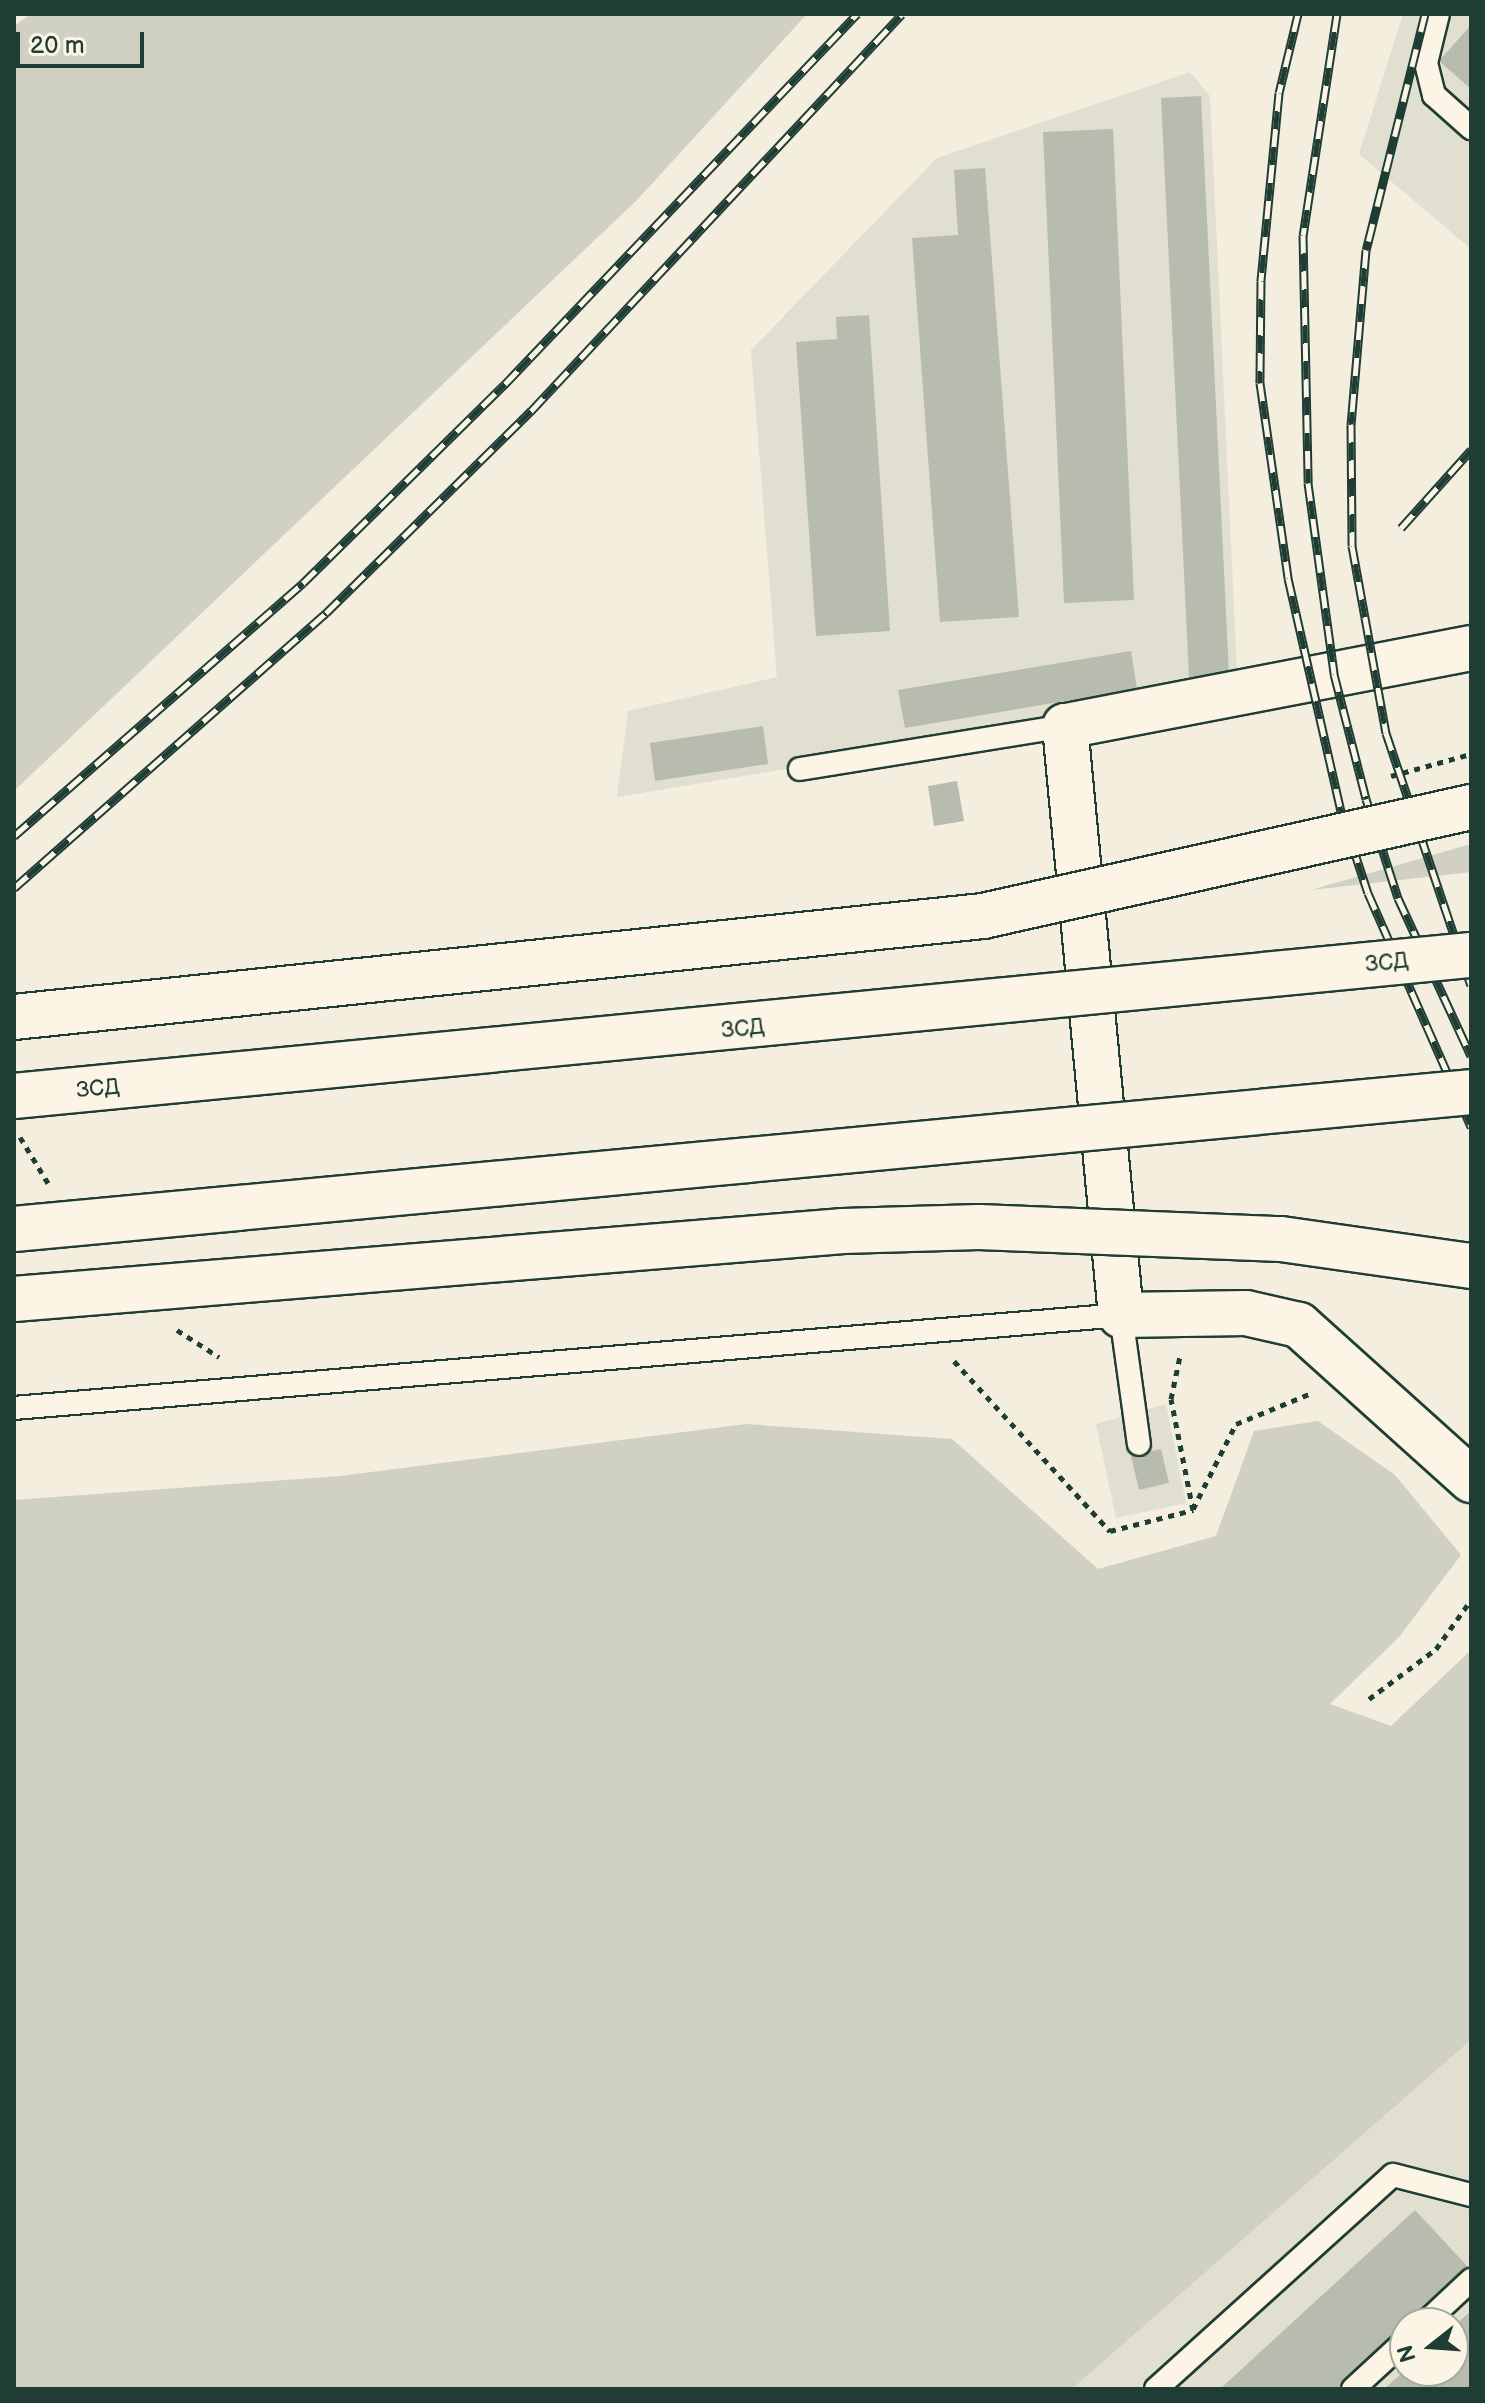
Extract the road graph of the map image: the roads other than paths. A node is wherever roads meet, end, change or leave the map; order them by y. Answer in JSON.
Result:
{"nodes":[{"id":1,"x":1438,"y":14,"type":"edge"},
{"id":2,"x":1471,"y":128,"type":"edge"},
{"id":3,"x":1471,"y":648,"type":"edge"},
{"id":4,"x":1065,"y":726,"type":"junction"},
{"id":5,"x":800,"y":769,"type":"dead end"},
{"id":6,"x":1471,"y":807,"type":"edge"},
{"id":7,"x":1471,"y":955,"type":"edge"},
{"id":8,"x":14,"y":1017,"type":"edge"},
{"id":9,"x":1471,"y":1092,"type":"edge"},
{"id":10,"x":14,"y":1096,"type":"edge"},
{"id":11,"x":14,"y":1229,"type":"edge"},
{"id":12,"x":1471,"y":1266,"type":"edge"},
{"id":13,"x":14,"y":1299,"type":"edge"},
{"id":14,"x":1121,"y":1315,"type":"junction"},
{"id":15,"x":14,"y":1408,"type":"edge"},
{"id":16,"x":1139,"y":1444,"type":"dead end"},
{"id":17,"x":1471,"y":1480,"type":"edge"},
{"id":18,"x":1471,"y":2195,"type":"edge"},
{"id":19,"x":1471,"y":2280,"type":"edge"},
{"id":20,"x":1442,"y":2307,"type":"edge"},
{"id":21,"x":1389,"y":2356,"type":"edge"},
{"id":22,"x":1156,"y":2389,"type":"edge"},
{"id":23,"x":1353,"y":2389,"type":"edge"}],
"edges":[{"from":1,"to":2,"type":"lane"},
{"from":3,"to":4,"type":"main road"},
{"from":4,"to":5,"type":"lane"},
{"from":4,"to":14,"type":"main road"},
{"from":6,"to":8,"type":"main road","bridge":true},
{"from":7,"to":10,"type":"main road","name":"ЗСД","bridge":true},
{"from":9,"to":11,"type":"main road","bridge":true},
{"from":12,"to":13,"type":"main road","bridge":true},
{"from":14,"to":15,"type":"lane"},
{"from":14,"to":16,"type":"lane"},
{"from":14,"to":17,"type":"main road"},
{"from":18,"to":22,"type":"lane"},
{"from":19,"to":20,"type":"lane"},
{"from":21,"to":23,"type":"lane"}]}
